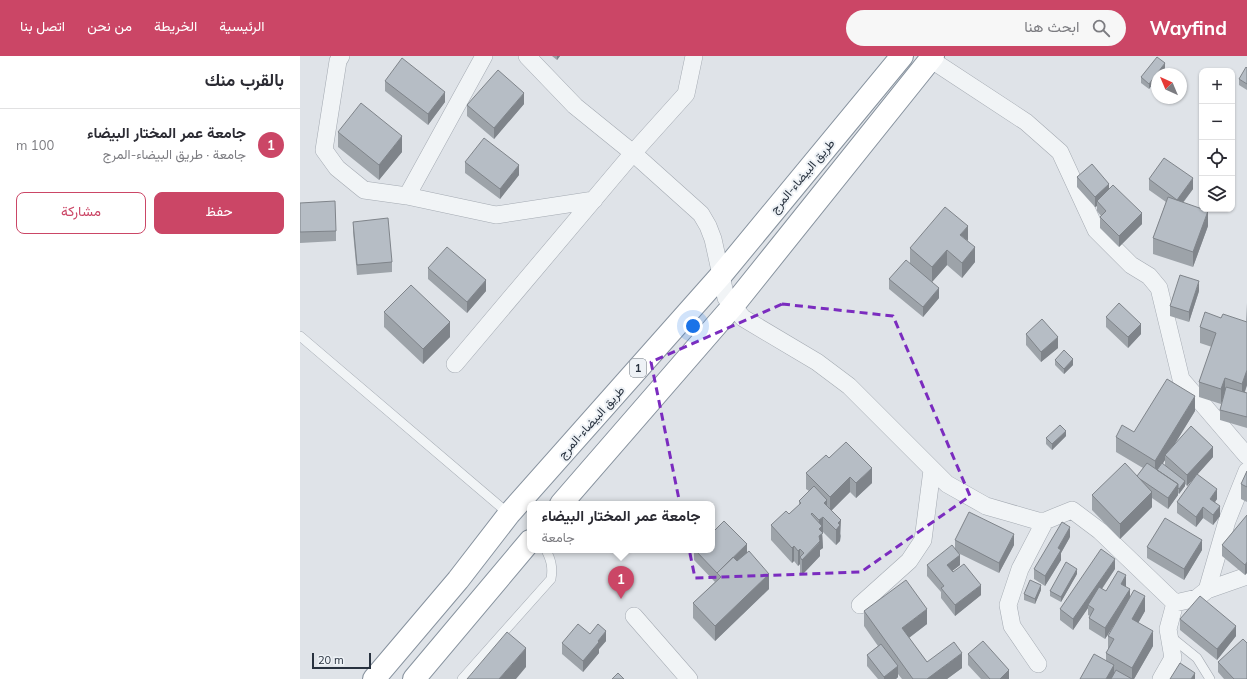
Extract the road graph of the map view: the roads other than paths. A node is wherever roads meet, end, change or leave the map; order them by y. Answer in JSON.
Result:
{"nodes":[{"id":1,"x":341,"y":56,"type":"edge"},
{"id":2,"x":484,"y":56,"type":"edge"},
{"id":3,"x":527,"y":56,"type":"edge"},
{"id":4,"x":694,"y":56,"type":"edge"},
{"id":5,"x":902,"y":56,"type":"edge"},
{"id":6,"x":932,"y":58,"type":"edge"},
{"id":7,"x":633,"y":153,"type":"junction"},
{"id":8,"x":407,"y":196,"type":"junction"},
{"id":9,"x":594,"y":200,"type":"junction"},
{"id":10,"x":722,"y":274,"type":"junction"},
{"id":11,"x":732,"y":307,"type":"junction"},
{"id":12,"x":300,"y":336,"type":"edge"},
{"id":13,"x":454,"y":364,"type":"dead end"},
{"id":14,"x":1247,"y":456,"type":"edge"},
{"id":15,"x":932,"y":470,"type":"junction"},
{"id":16,"x":1247,"y":471,"type":"edge"},
{"id":17,"x":564,"y":501,"type":"edge"},
{"id":18,"x":509,"y":514,"type":"junction"},
{"id":19,"x":1045,"y":521,"type":"junction"},
{"id":20,"x":527,"y":545,"type":"edge"},
{"id":21,"x":547,"y":553,"type":"edge"},
{"id":22,"x":1247,"y":576,"type":"edge"},
{"id":23,"x":1206,"y":590,"type":"junction"},
{"id":24,"x":1174,"y":603,"type":"junction"},
{"id":25,"x":860,"y":605,"type":"dead end"},
{"id":26,"x":634,"y":616,"type":"dead end"},
{"id":27,"x":1169,"y":636,"type":"junction"},
{"id":28,"x":1038,"y":664,"type":"dead end"},
{"id":29,"x":374,"y":679,"type":"edge"},
{"id":30,"x":414,"y":679,"type":"edge"},
{"id":31,"x":462,"y":679,"type":"edge"},
{"id":32,"x":689,"y":679,"type":"edge"},
{"id":33,"x":1161,"y":679,"type":"edge"},
{"id":34,"x":1210,"y":679,"type":"edge"}],
"edges":[{"from":1,"to":8,"type":"street"},
{"from":2,"to":8,"type":"street"},
{"from":3,"to":7,"type":"street"},
{"from":4,"to":7,"type":"street"},
{"from":5,"to":10,"type":"highway","name":"طريق البيضاء-المرج","number":"1"},
{"from":6,"to":11,"type":"highway"},
{"from":6,"to":14,"type":"street"},
{"from":7,"to":9,"type":"street"},
{"from":7,"to":10,"type":"street"},
{"from":8,"to":9,"type":"street"},
{"from":9,"to":13,"type":"street"},
{"from":10,"to":11,"type":"street"},
{"from":10,"to":18,"type":"highway","name":"طريق البيضاء-المرج","number":"1"},
{"from":11,"to":15,"type":"street"},
{"from":11,"to":17,"type":"highway"},
{"from":12,"to":18,"type":"lane"},
{"from":15,"to":19,"type":"street"},
{"from":15,"to":25,"type":"street"},
{"from":16,"to":23,"type":"street"},
{"from":18,"to":29,"type":"highway","name":"طريق البيضاء-المرج","number":"1"},
{"from":19,"to":24,"type":"street"},
{"from":19,"to":28,"type":"street"},
{"from":20,"to":30,"type":"highway"},
{"from":21,"to":31,"type":"lane"},
{"from":22,"to":23,"type":"street"},
{"from":23,"to":24,"type":"street"},
{"from":24,"to":27,"type":"street"},
{"from":26,"to":32,"type":"street"},
{"from":27,"to":33,"type":"street"},
{"from":27,"to":34,"type":"lane"}]}
